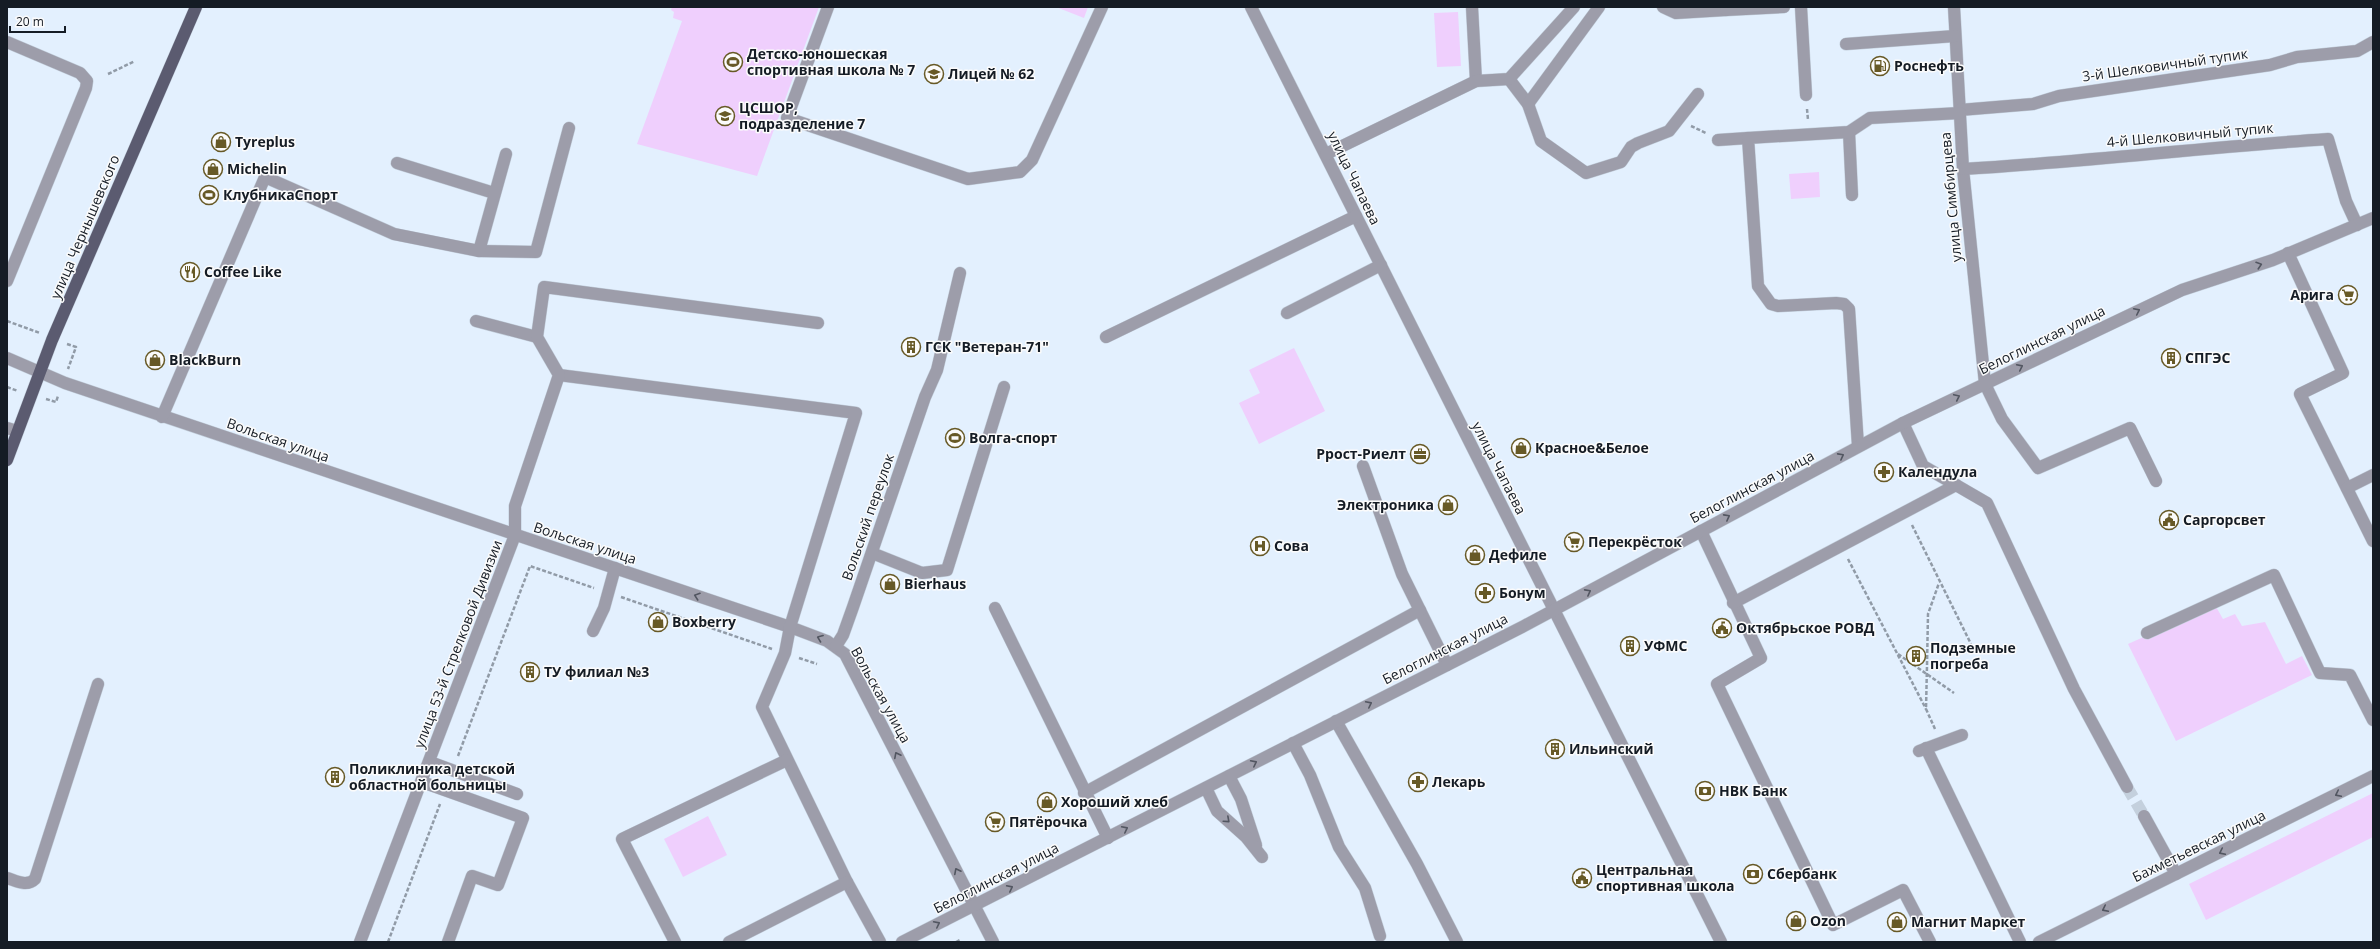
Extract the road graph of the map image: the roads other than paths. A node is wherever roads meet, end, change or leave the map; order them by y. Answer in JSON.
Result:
{"nodes":[{"id":1,"x":196,"y":7,"type":"edge"},
{"id":2,"x":828,"y":7,"type":"edge"},
{"id":3,"x":1102,"y":7,"type":"edge"},
{"id":4,"x":1251,"y":7,"type":"edge"},
{"id":5,"x":1472,"y":7,"type":"edge"},
{"id":6,"x":1574,"y":7,"type":"edge"},
{"id":7,"x":1599,"y":7,"type":"edge"},
{"id":8,"x":1663,"y":7,"type":"edge"},
{"id":9,"x":1784,"y":7,"type":"edge"},
{"id":10,"x":1801,"y":7,"type":"edge"},
{"id":11,"x":1954,"y":7,"type":"edge"},
{"id":12,"x":1728,"y":9,"type":"edge"},
{"id":13,"x":1955,"y":36,"type":"junction"},
{"id":14,"x":7,"y":42,"type":"edge"},
{"id":15,"x":2373,"y":42,"type":"edge"},
{"id":16,"x":1846,"y":44,"type":"dead end"},
{"id":17,"x":1509,"y":79,"type":"junction"},
{"id":18,"x":1476,"y":81,"type":"junction"},
{"id":19,"x":1698,"y":94,"type":"dead end"},
{"id":20,"x":1806,"y":95,"type":"dead end"},
{"id":21,"x":1528,"y":104,"type":"junction"},
{"id":22,"x":1960,"y":112,"type":"junction"},
{"id":23,"x":569,"y":128,"type":"dead end"},
{"id":24,"x":1849,"y":132,"type":"junction"},
{"id":25,"x":1748,"y":138,"type":"junction"},
{"id":26,"x":1718,"y":140,"type":"dead end"},
{"id":27,"x":506,"y":154,"type":"dead end"},
{"id":28,"x":1326,"y":154,"type":"junction"},
{"id":29,"x":397,"y":163,"type":"dead end"},
{"id":30,"x":1963,"y":169,"type":"junction"},
{"id":31,"x":494,"y":193,"type":"junction"},
{"id":32,"x":1852,"y":195,"type":"dead end"},
{"id":33,"x":1356,"y":216,"type":"junction"},
{"id":34,"x":2373,"y":218,"type":"edge"},
{"id":35,"x":2357,"y":225,"type":"junction"},
{"id":36,"x":479,"y":251,"type":"junction"},
{"id":37,"x":2288,"y":253,"type":"junction"},
{"id":38,"x":1381,"y":265,"type":"junction"},
{"id":39,"x":960,"y":272,"type":"dead end"},
{"id":40,"x":7,"y":281,"type":"edge"},
{"id":41,"x":1287,"y":313,"type":"dead end"},
{"id":42,"x":476,"y":321,"type":"dead end"},
{"id":43,"x":818,"y":323,"type":"dead end"},
{"id":44,"x":537,"y":337,"type":"junction"},
{"id":45,"x":1106,"y":337,"type":"dead end"},
{"id":46,"x":7,"y":358,"type":"edge"},
{"id":47,"x":39,"y":373,"type":"junction"},
{"id":48,"x":559,"y":375,"type":"junction"},
{"id":49,"x":1985,"y":384,"type":"junction"},
{"id":50,"x":1004,"y":387,"type":"dead end"},
{"id":51,"x":162,"y":417,"type":"junction"},
{"id":52,"x":1902,"y":423,"type":"junction"},
{"id":53,"x":12,"y":430,"type":"edge"},
{"id":54,"x":1858,"y":446,"type":"junction"},
{"id":55,"x":7,"y":460,"type":"edge"},
{"id":56,"x":1364,"y":466,"type":"dead end"},
{"id":57,"x":2373,"y":475,"type":"edge"},
{"id":58,"x":2156,"y":481,"type":"dead end"},
{"id":59,"x":1956,"y":485,"type":"junction"},
{"id":60,"x":2347,"y":488,"type":"junction"},
{"id":61,"x":1701,"y":531,"type":"junction"},
{"id":62,"x":515,"y":535,"type":"junction"},
{"id":63,"x":2373,"y":541,"type":"edge"},
{"id":64,"x":872,"y":553,"type":"junction"},
{"id":65,"x":615,"y":568,"type":"junction"},
{"id":66,"x":1733,"y":603,"type":"junction"},
{"id":67,"x":995,"y":608,"type":"dead end"},
{"id":68,"x":1420,"y":610,"type":"junction"},
{"id":69,"x":1553,"y":611,"type":"junction"},
{"id":70,"x":790,"y":627,"type":"junction"},
{"id":71,"x":592,"y":630,"type":"dead end"},
{"id":72,"x":2147,"y":634,"type":"dead end"},
{"id":73,"x":836,"y":646,"type":"junction"},
{"id":74,"x":1447,"y":665,"type":"junction"},
{"id":75,"x":98,"y":684,"type":"dead end"},
{"id":76,"x":2373,"y":720,"type":"edge"},
{"id":77,"x":1336,"y":721,"type":"junction"},
{"id":78,"x":1962,"y":735,"type":"dead end"},
{"id":79,"x":1293,"y":743,"type":"junction"},
{"id":80,"x":786,"y":760,"type":"junction"},
{"id":81,"x":430,"y":762,"type":"junction"},
{"id":82,"x":1229,"y":776,"type":"junction"},
{"id":83,"x":2373,"y":776,"type":"edge"},
{"id":84,"x":422,"y":782,"type":"junction"},
{"id":85,"x":2128,"y":787,"type":"tunnel mouth"},
{"id":86,"x":1206,"y":788,"type":"junction"},
{"id":87,"x":1084,"y":793,"type":"junction"},
{"id":88,"x":517,"y":794,"type":"dead end"},
{"id":89,"x":2144,"y":816,"type":"tunnel mouth"},
{"id":90,"x":1108,"y":838,"type":"junction"},
{"id":91,"x":2176,"y":874,"type":"junction"},
{"id":92,"x":7,"y":878,"type":"edge"},
{"id":93,"x":847,"y":882,"type":"junction"},
{"id":94,"x":975,"y":905,"type":"junction"},
{"id":95,"x":1380,"y":936,"type":"dead end"},
{"id":96,"x":360,"y":942,"type":"edge"},
{"id":97,"x":448,"y":942,"type":"edge"},
{"id":98,"x":675,"y":942,"type":"edge"},
{"id":99,"x":729,"y":942,"type":"edge"},
{"id":100,"x":880,"y":942,"type":"edge"},
{"id":101,"x":902,"y":942,"type":"edge"},
{"id":102,"x":993,"y":942,"type":"edge"},
{"id":103,"x":1457,"y":942,"type":"edge"},
{"id":104,"x":1721,"y":942,"type":"edge"},
{"id":105,"x":1930,"y":942,"type":"edge"},
{"id":106,"x":2020,"y":942,"type":"edge"},
{"id":107,"x":2039,"y":942,"type":"edge"}],
"edges":[{"from":1,"to":47,"type":"main road","name":"улица Чернышевского"},
{"from":2,"to":3,"type":"street"},
{"from":4,"to":28,"type":"street","name":"улица Чапаева"},
{"from":5,"to":18,"type":"street"},
{"from":6,"to":17,"type":"street"},
{"from":7,"to":21,"type":"street"},
{"from":8,"to":12,"type":"street"},
{"from":9,"to":12,"type":"street"},
{"from":10,"to":20,"type":"street"},
{"from":11,"to":13,"type":"street","name":"улица Симбирцева"},
{"from":13,"to":16,"type":"street"},
{"from":13,"to":22,"type":"street","name":"улица Симбирцева"},
{"from":14,"to":40,"type":"street"},
{"from":15,"to":22,"type":"street","name":"3-й Шелковичный тупик"},
{"from":17,"to":18,"type":"street"},
{"from":17,"to":21,"type":"street"},
{"from":18,"to":28,"type":"street"},
{"from":19,"to":21,"type":"street"},
{"from":22,"to":24,"type":"street","name":"3-й Шелковичный тупик"},
{"from":22,"to":30,"type":"street","name":"улица Симбирцева"},
{"from":23,"to":36,"type":"street"},
{"from":24,"to":25,"type":"street"},
{"from":24,"to":32,"type":"street"},
{"from":25,"to":26,"type":"street"},
{"from":25,"to":54,"type":"street"},
{"from":27,"to":31,"type":"street"},
{"from":28,"to":33,"type":"street","name":"улица Чапаева"},
{"from":29,"to":31,"type":"street"},
{"from":30,"to":35,"type":"street","name":"4-й Шелковичный тупик"},
{"from":30,"to":49,"type":"street","name":"улица Симбирцева"},
{"from":31,"to":36,"type":"street"},
{"from":33,"to":38,"type":"street","name":"улица Чапаева"},
{"from":33,"to":45,"type":"street"},
{"from":34,"to":35,"type":"street","name":"Белоглинская улица"},
{"from":35,"to":37,"type":"street","name":"Белоглинская улица"},
{"from":36,"to":51,"type":"street"},
{"from":49,"to":37,"type":"street","name":"Белоглинская улица","one_way":true},
{"from":37,"to":60,"type":"street"},
{"from":38,"to":41,"type":"street"},
{"from":38,"to":69,"type":"street","name":"улица Чапаева"},
{"from":39,"to":64,"type":"street","name":"Вольский переулок"},
{"from":42,"to":44,"type":"street"},
{"from":43,"to":44,"type":"street"},
{"from":44,"to":48,"type":"street"},
{"from":46,"to":47,"type":"street","name":"Вольская улица"},
{"from":47,"to":51,"type":"street","name":"Вольская улица"},
{"from":47,"to":53,"type":"main road","name":"улица Чернышевского"},
{"from":48,"to":62,"type":"street"},
{"from":48,"to":70,"type":"street"},
{"from":52,"to":49,"type":"street","name":"Белоглинская улица","one_way":true},
{"from":49,"to":58,"type":"street"},
{"from":50,"to":64,"type":"street"},
{"from":51,"to":62,"type":"street","name":"Вольская улица"},
{"from":52,"to":54,"type":"street","name":"Белоглинская улица"},
{"from":52,"to":59,"type":"street"},
{"from":53,"to":55,"type":"main road","name":"улица Чернышевского"},
{"from":61,"to":54,"type":"street","name":"Белоглинская улица","one_way":true},
{"from":56,"to":68,"type":"street"},
{"from":57,"to":60,"type":"street"},
{"from":59,"to":66,"type":"street"},
{"from":59,"to":85,"type":"street"},
{"from":60,"to":63,"type":"street"},
{"from":61,"to":66,"type":"street"},
{"from":69,"to":61,"type":"street","name":"Белоглинская улица","one_way":true},
{"from":62,"to":65,"type":"street","name":"Вольская улица"},
{"from":62,"to":81,"type":"street","name":"улица 53-й Стрелковой Дивизии"},
{"from":64,"to":73,"type":"street","name":"Вольский переулок"},
{"from":70,"to":65,"type":"street","name":"Вольская улица","one_way":true},
{"from":65,"to":71,"type":"street"},
{"from":66,"to":105,"type":"street"},
{"from":67,"to":87,"type":"street"},
{"from":68,"to":74,"type":"street"},
{"from":68,"to":87,"type":"street"},
{"from":69,"to":74,"type":"street","name":"Белоглинская улица"},
{"from":69,"to":104,"type":"street","name":"улица Чапаева"},
{"from":73,"to":70,"type":"street","name":"Вольская улица","one_way":true},
{"from":70,"to":80,"type":"street"},
{"from":72,"to":76,"type":"street"},
{"from":94,"to":73,"type":"street","name":"Вольская улица","one_way":true},
{"from":77,"to":74,"type":"street","name":"Белоглинская улица","one_way":true},
{"from":75,"to":92,"type":"street"},
{"from":77,"to":79,"type":"street","name":"Белоглинская улица"},
{"from":77,"to":103,"type":"street"},
{"from":78,"to":106,"type":"street"},
{"from":82,"to":79,"type":"street","name":"Белоглинская улица","one_way":true},
{"from":79,"to":95,"type":"street"},
{"from":80,"to":93,"type":"street"},
{"from":80,"to":98,"type":"street"},
{"from":81,"to":84,"type":"street","name":"улица 53-й Стрелковой Дивизии"},
{"from":81,"to":88,"type":"street"},
{"from":82,"to":86,"type":"street","name":"Белоглинская улица"},
{"from":86,"to":82,"type":"street","one_way":true},
{"from":83,"to":91,"type":"street","name":"Бахметьевская улица","one_way":true},
{"from":84,"to":96,"type":"street","name":"улица 53-й Стрелковой Дивизии"},
{"from":84,"to":97,"type":"street"},
{"from":90,"to":86,"type":"street","name":"Белоглинская улица","one_way":true},
{"from":87,"to":90,"type":"street"},
{"from":89,"to":91,"type":"street"},
{"from":94,"to":90,"type":"street","name":"Белоглинская улица","one_way":true},
{"from":91,"to":107,"type":"street","name":"Бахметьевская улица","one_way":true},
{"from":93,"to":99,"type":"street"},
{"from":93,"to":100,"type":"street"},
{"from":101,"to":94,"type":"street","name":"Белоглинская улица","one_way":true},
{"from":94,"to":102,"type":"street","name":"Вольская улица"}]}
